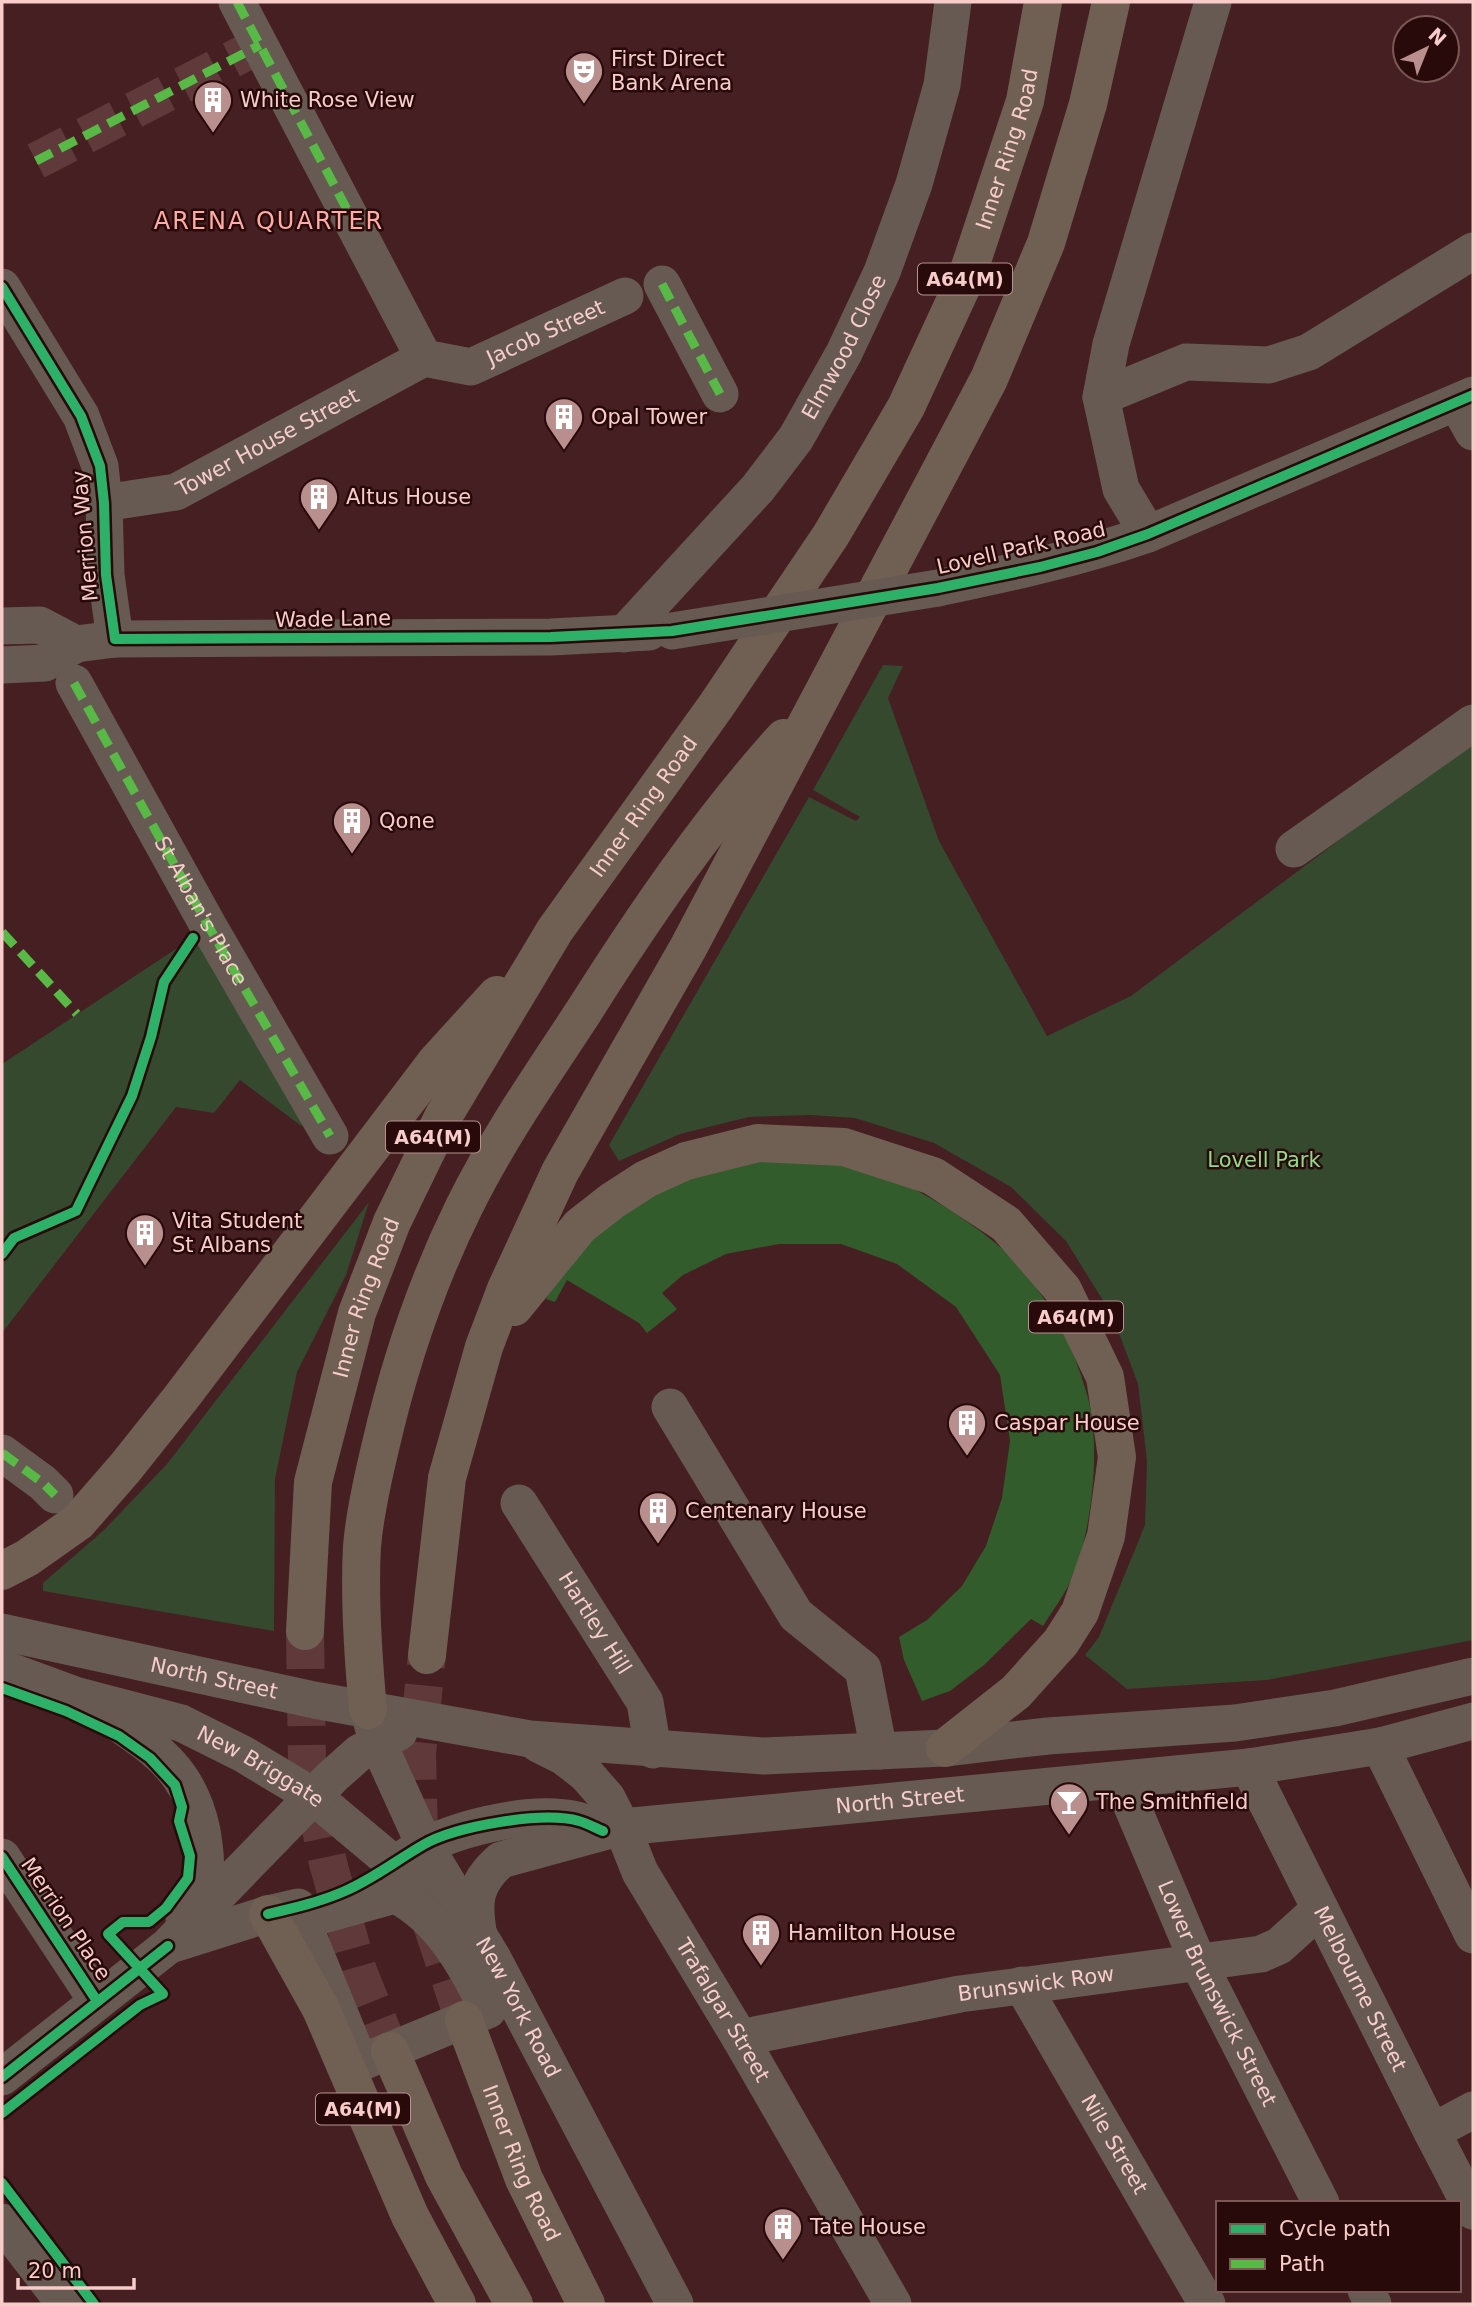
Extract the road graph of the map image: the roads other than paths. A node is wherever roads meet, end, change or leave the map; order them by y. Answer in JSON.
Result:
{"nodes":[{"id":1,"x":237,"y":2,"type":"edge"},
{"id":2,"x":953,"y":2,"type":"edge"},
{"id":3,"x":1043,"y":2,"type":"edge"},
{"id":4,"x":1111,"y":2,"type":"edge"},
{"id":5,"x":1213,"y":2,"type":"edge"},
{"id":6,"x":1473,"y":251,"type":"edge"},
{"id":7,"x":662,"y":284,"type":"dead end"},
{"id":8,"x":2,"y":287,"type":"edge"},
{"id":9,"x":625,"y":296,"type":"dead end"},
{"id":10,"x":424,"y":358,"type":"junction"},
{"id":11,"x":720,"y":394,"type":"dead end"},
{"id":12,"x":1101,"y":397,"type":"junction"},
{"id":13,"x":1468,"y":410,"type":"edge"},
{"id":14,"x":104,"y":503,"type":"junction"},
{"id":15,"x":1148,"y":534,"type":"junction"},
{"id":16,"x":2,"y":626,"type":"edge"},
{"id":17,"x":624,"y":634,"type":"junction"},
{"id":18,"x":551,"y":637,"type":"joint"},
{"id":19,"x":115,"y":639,"type":"junction"},
{"id":20,"x":76,"y":644,"type":"junction"},
{"id":21,"x":2,"y":665,"type":"edge"},
{"id":22,"x":74,"y":683,"type":"dead end"},
{"id":23,"x":823,"y":695,"type":"junction"},
{"id":24,"x":1473,"y":723,"type":"edge"},
{"id":25,"x":1294,"y":849,"type":"dead end"},
{"id":26,"x":555,"y":930,"type":"junction"},
{"id":27,"x":330,"y":1136,"type":"dead end"},
{"id":28,"x":484,"y":1346,"type":"junction"},
{"id":29,"x":670,"y":1407,"type":"dead end"},
{"id":30,"x":2,"y":1453,"type":"edge"},
{"id":31,"x":55,"y":1495,"type":"dead end"},
{"id":32,"x":519,"y":1503,"type":"dead end"},
{"id":33,"x":2,"y":1571,"type":"edge"},
{"id":34,"x":305,"y":1631,"type":"tunnel mouth"},
{"id":35,"x":2,"y":1632,"type":"edge"},
{"id":36,"x":427,"y":1654,"type":"tunnel mouth"},
{"id":37,"x":2,"y":1668,"type":"edge"},
{"id":38,"x":1473,"y":1676,"type":"edge"},
{"id":39,"x":78,"y":1696,"type":"junction"},
{"id":40,"x":1378,"y":1699,"type":"junction"},
{"id":41,"x":1473,"y":1721,"type":"edge"},
{"id":42,"x":373,"y":1726,"type":"junction"},
{"id":43,"x":530,"y":1739,"type":"junction"},
{"id":44,"x":1380,"y":1746,"type":"junction"},
{"id":45,"x":945,"y":1748,"type":"junction"},
{"id":46,"x":653,"y":1750,"type":"junction"},
{"id":47,"x":879,"y":1751,"type":"junction"},
{"id":48,"x":1249,"y":1766,"type":"junction"},
{"id":49,"x":1121,"y":1780,"type":"junction"},
{"id":50,"x":313,"y":1796,"type":"junction"},
{"id":51,"x":613,"y":1829,"type":"junction"},
{"id":52,"x":260,"y":1853,"type":"junction"},
{"id":53,"x":410,"y":1854,"type":"junction"},
{"id":54,"x":2,"y":1857,"type":"edge"},
{"id":55,"x":1320,"y":1909,"type":"junction"},
{"id":56,"x":268,"y":1914,"type":"junction"},
{"id":57,"x":1473,"y":1935,"type":"edge"},
{"id":58,"x":479,"y":1937,"type":"junction"},
{"id":59,"x":168,"y":1945,"type":"junction"},
{"id":60,"x":1198,"y":1962,"type":"junction"},
{"id":61,"x":1022,"y":1985,"type":"junction"},
{"id":62,"x":97,"y":2001,"type":"junction"},
{"id":63,"x":464,"y":2020,"type":"junction"},
{"id":64,"x":740,"y":2038,"type":"junction"},
{"id":65,"x":390,"y":2051,"type":"junction"},
{"id":66,"x":3,"y":2072,"type":"edge"},
{"id":67,"x":1473,"y":2110,"type":"edge"},
{"id":68,"x":1432,"y":2132,"type":"junction"},
{"id":69,"x":1470,"y":2196,"type":"edge"},
{"id":70,"x":1320,"y":2201,"type":"edge"},
{"id":71,"x":2,"y":2222,"type":"edge"},
{"id":72,"x":65,"y":2304,"type":"edge"},
{"id":73,"x":457,"y":2304,"type":"edge"},
{"id":74,"x":514,"y":2304,"type":"edge"},
{"id":75,"x":586,"y":2304,"type":"edge"},
{"id":76,"x":675,"y":2304,"type":"edge"},
{"id":77,"x":893,"y":2304,"type":"edge"},
{"id":78,"x":1207,"y":2304,"type":"edge"}],
"edges":[{"from":1,"to":10,"type":"street"},
{"from":2,"to":17,"type":"street","name":"Elmwood Close"},
{"from":3,"to":26,"type":"highway","name":"Inner Ring Road","number":"A64(M)"},
{"from":4,"to":23,"type":"highway","number":"A64(M)"},
{"from":5,"to":12,"type":"street"},
{"from":6,"to":12,"type":"street"},
{"from":7,"to":11,"type":"street"},
{"from":8,"to":14,"type":"street","name":"Merrion Way"},
{"from":9,"to":10,"type":"street","name":"Jacob Street"},
{"from":10,"to":14,"type":"street","name":"Tower House Street"},
{"from":12,"to":15,"type":"street"},
{"from":13,"to":15,"type":"street","name":"Lovell Park Road"},
{"from":14,"to":19,"type":"street","name":"Merrion Way"},
{"from":15,"to":17,"type":"street","name":"Lovell Park Road","bridge":true},
{"from":16,"to":20,"type":"street"},
{"from":17,"to":18,"type":"street","name":"Lovell Park Road"},
{"from":18,"to":19,"type":"street","name":"Wade Lane"},
{"from":19,"to":20,"type":"street","name":"Wade Lane"},
{"from":20,"to":21,"type":"street","name":"Wade Lane"},
{"from":22,"to":27,"type":"street","name":"St Alban's Place"},
{"from":23,"to":28,"type":"highway","number":"A64(M)"},
{"from":23,"to":42,"type":"highway","number":"A64(M)"},
{"from":24,"to":25,"type":"street"},
{"from":26,"to":33,"type":"highway","number":"A64(M)"},
{"from":26,"to":34,"type":"highway","name":"Inner Ring Road","number":"A64(M)"},
{"from":28,"to":36,"type":"highway","number":"A64(M)"},
{"from":28,"to":45,"type":"highway","number":"A64(M)"},
{"from":29,"to":47,"type":"street"},
{"from":30,"to":31,"type":"street"},
{"from":32,"to":46,"type":"street","name":"Hartley Hill"},
{"from":35,"to":42,"type":"street","name":"North Street"},
{"from":37,"to":39,"type":"street","name":"New Briggate"},
{"from":38,"to":40,"type":"street","name":"North Street"},
{"from":39,"to":50,"type":"street","name":"New Briggate"},
{"from":39,"to":59,"type":"street"},
{"from":40,"to":44,"type":"street"},
{"from":40,"to":45,"type":"street","name":"North Street"},
{"from":41,"to":44,"type":"street","name":"North Street"},
{"from":42,"to":43,"type":"street","name":"North Street"},
{"from":42,"to":50,"type":"street"},
{"from":42,"to":53,"type":"street"},
{"from":43,"to":46,"type":"street","name":"North Street"},
{"from":43,"to":51,"type":"street","name":"Trafalgar Street"},
{"from":44,"to":48,"type":"street","name":"North Street"},
{"from":44,"to":57,"type":"street"},
{"from":45,"to":47,"type":"street","name":"North Street"},
{"from":46,"to":47,"type":"street","name":"North Street"},
{"from":48,"to":49,"type":"street","name":"North Street"},
{"from":48,"to":55,"type":"street","name":"Melbourne Street"},
{"from":49,"to":51,"type":"street","name":"North Street"},
{"from":49,"to":60,"type":"street","name":"Lower Brunswick Street"},
{"from":50,"to":52,"type":"street"},
{"from":50,"to":53,"type":"street","name":"New Briggate"},
{"from":51,"to":53,"type":"street","name":"North Street"},
{"from":51,"to":58,"type":"street"},
{"from":51,"to":64,"type":"street","name":"Trafalgar Street"},
{"from":52,"to":56,"type":"street"},
{"from":52,"to":59,"type":"street"},
{"from":53,"to":56,"type":"street","name":"North Street"},
{"from":53,"to":58,"type":"street","name":"New Briggate"},
{"from":54,"to":62,"type":"street","name":"Merrion Place"},
{"from":55,"to":60,"type":"street","name":"Brunswick Row"},
{"from":55,"to":68,"type":"street","name":"Melbourne Street"},
{"from":56,"to":59,"type":"street","name":"North Street"},
{"from":56,"to":73,"type":"highway","number":"A64(M)"},
{"from":58,"to":76,"type":"street","name":"New York Road"},
{"from":59,"to":62,"type":"street"},
{"from":60,"to":61,"type":"street","name":"Brunswick Row"},
{"from":60,"to":70,"type":"street","name":"Lower Brunswick Street"},
{"from":61,"to":64,"type":"street","name":"Brunswick Row"},
{"from":61,"to":78,"type":"street","name":"Nile Street"},
{"from":62,"to":66,"type":"street"},
{"from":63,"to":65,"type":"street"},
{"from":63,"to":65,"type":"street"},
{"from":63,"to":75,"type":"highway","name":"Inner Ring Road"},
{"from":64,"to":77,"type":"street","name":"Trafalgar Street"},
{"from":65,"to":74,"type":"highway","number":"A64(M)"},
{"from":67,"to":68,"type":"street"},
{"from":68,"to":69,"type":"street","name":"Melbourne Street"},
{"from":71,"to":72,"type":"street"}]}
